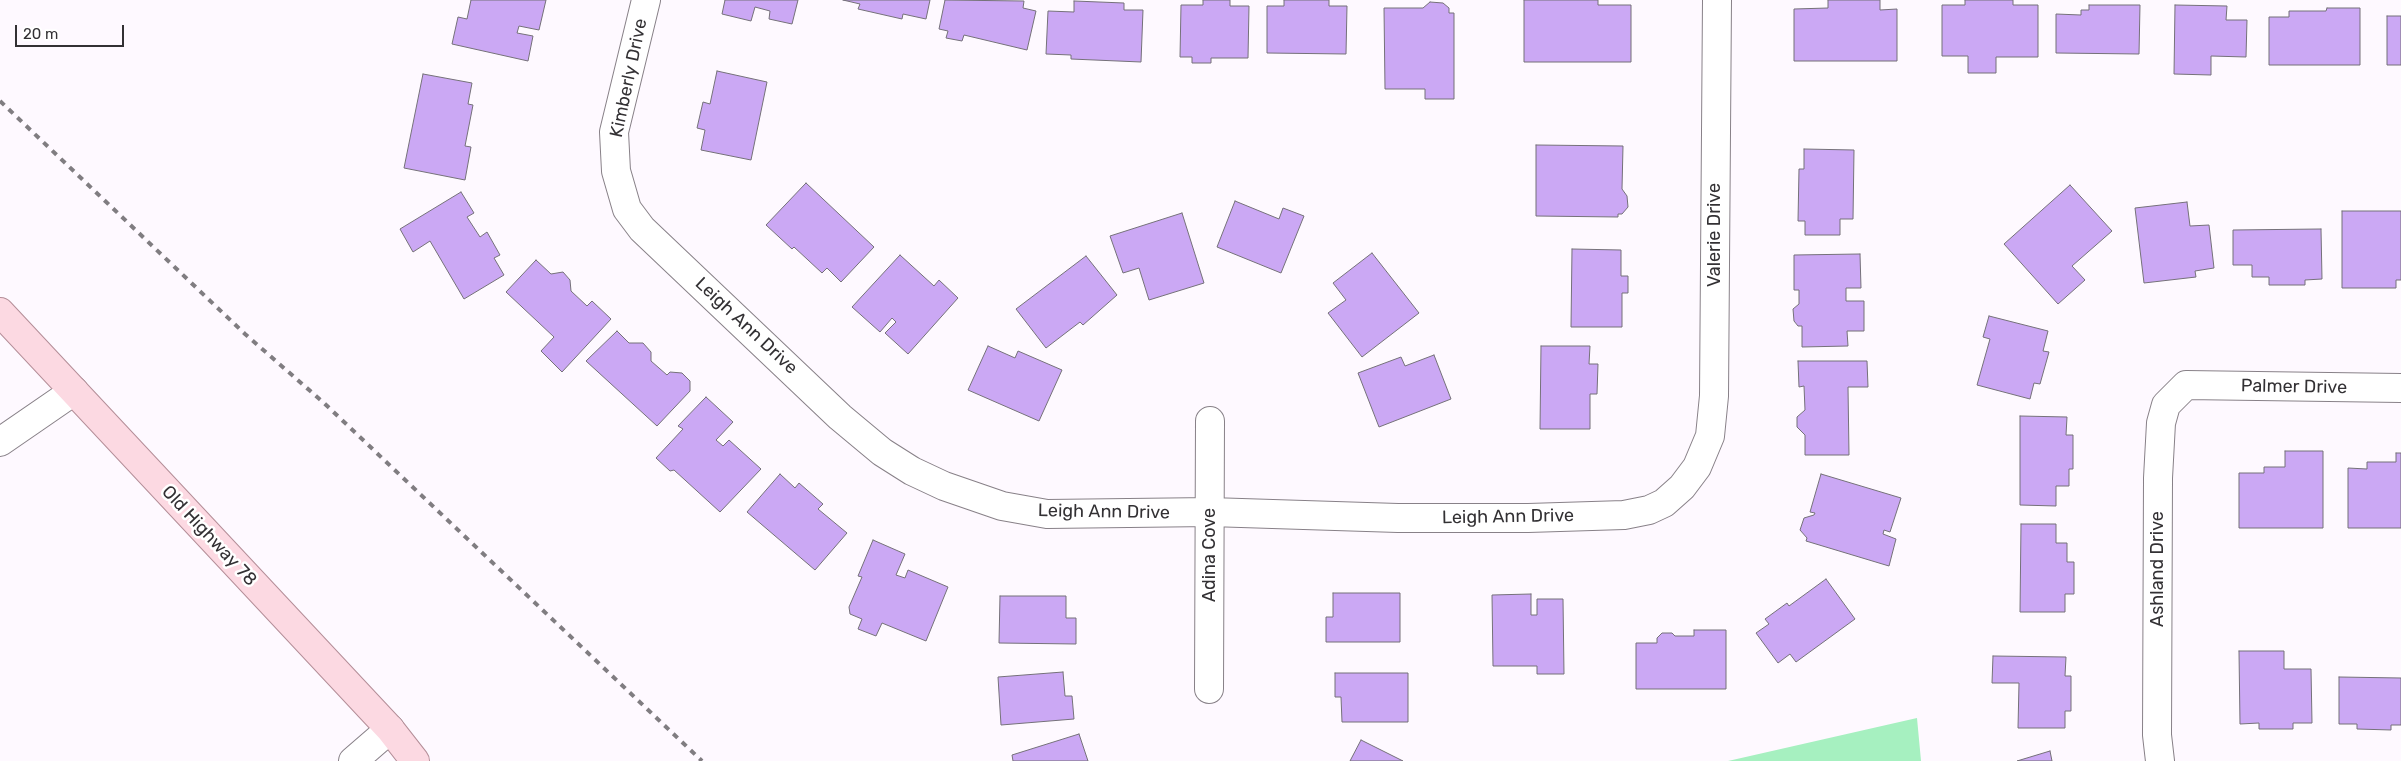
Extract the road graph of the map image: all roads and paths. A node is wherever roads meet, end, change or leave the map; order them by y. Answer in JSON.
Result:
{"nodes":[{"id":1,"x":646,"y":0,"type":"edge"},
{"id":2,"x":1716,"y":0,"type":"edge"},
{"id":3,"x":618,"y":186,"type":"joint"},
{"id":4,"x":0,"y":312,"type":"edge"},
{"id":5,"x":2186,"y":386,"type":"joint"},
{"id":6,"x":2401,"y":388,"type":"edge"},
{"id":7,"x":74,"y":392,"type":"junction"},
{"id":8,"x":1210,"y":421,"type":"dead end"},
{"id":9,"x":0,"y":442,"type":"edge"},
{"id":10,"x":1697,"y":467,"type":"joint"},
{"id":11,"x":1210,"y":512,"type":"junction"},
{"id":12,"x":1209,"y":689,"type":"dead end"},
{"id":13,"x":390,"y":729,"type":"junction"},
{"id":14,"x":353,"y":761,"type":"edge"},
{"id":15,"x":416,"y":761,"type":"edge"},
{"id":16,"x":2160,"y":761,"type":"edge"}],
"edges":[{"from":1,"to":3,"type":"street","name":"Kimberly Drive"},
{"from":2,"to":10,"type":"street","name":"Valerie Drive"},
{"from":3,"to":11,"type":"street","name":"Leigh Ann Drive"},
{"from":4,"to":7,"type":"main road","name":"Old Highway 78"},
{"from":5,"to":6,"type":"street","name":"Palmer Drive"},
{"from":5,"to":16,"type":"street","name":"Ashland Drive"},
{"from":7,"to":9,"type":"street"},
{"from":7,"to":13,"type":"main road","name":"Old Highway 78"},
{"from":8,"to":11,"type":"street","name":"Adina Cove"},
{"from":10,"to":11,"type":"street","name":"Leigh Ann Drive"},
{"from":11,"to":12,"type":"street","name":"Adina Cove"},
{"from":13,"to":14,"type":"street"},
{"from":13,"to":15,"type":"main road","name":"Old Highway 78"}]}
